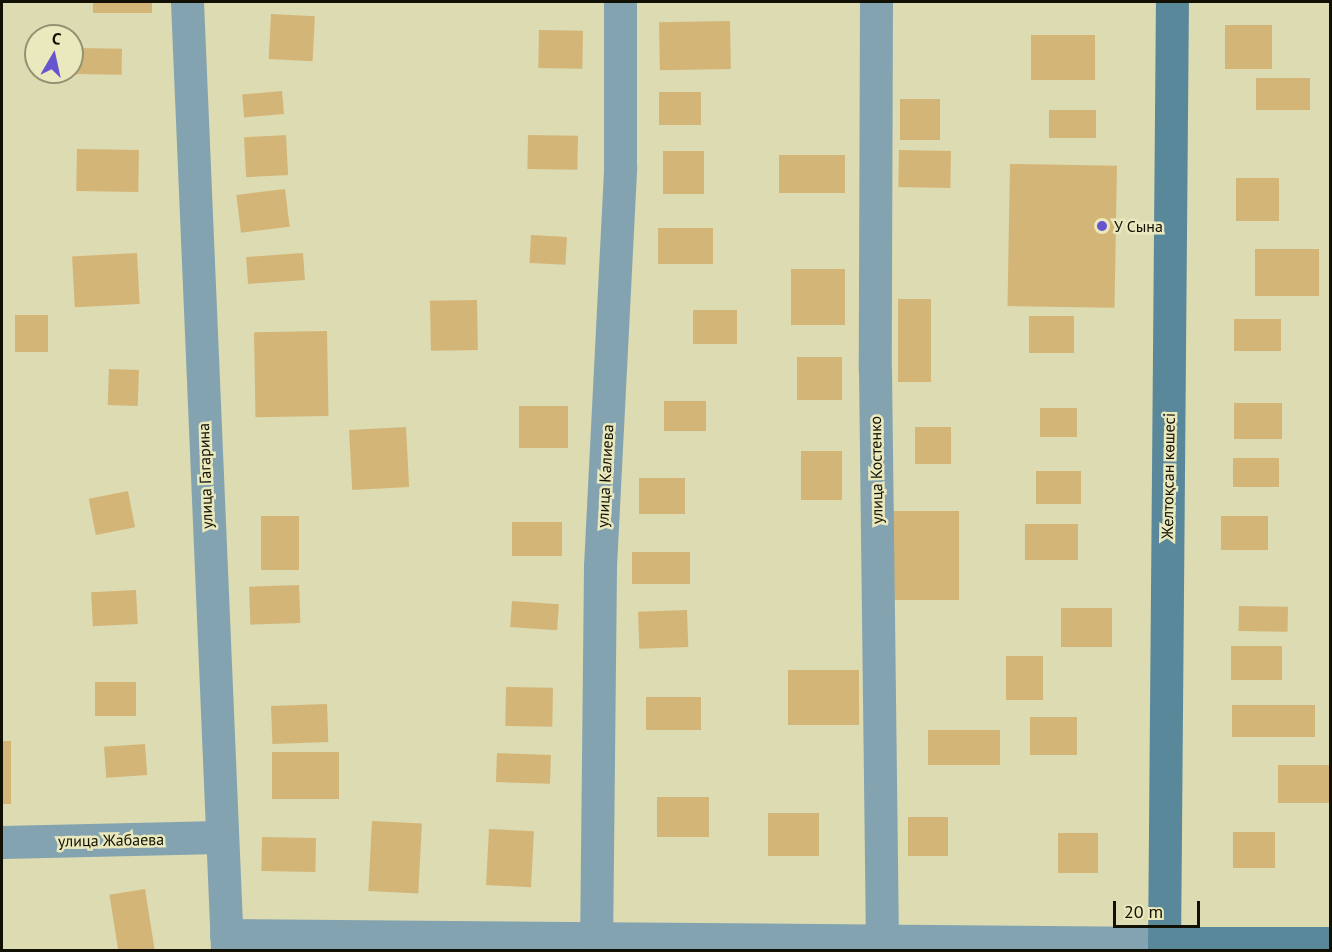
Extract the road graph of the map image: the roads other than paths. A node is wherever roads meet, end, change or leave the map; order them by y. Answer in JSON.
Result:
{"nodes":[{"id":1,"x":187,"y":2,"type":"edge"},
{"id":2,"x":620,"y":2,"type":"edge"},
{"id":3,"x":876,"y":2,"type":"edge"},
{"id":4,"x":1172,"y":2,"type":"edge"},
{"id":5,"x":220,"y":837,"type":"junction"},
{"id":6,"x":2,"y":842,"type":"edge"},
{"id":7,"x":882,"y":939,"type":"junction"},
{"id":8,"x":226,"y":943,"type":"edge"},
{"id":9,"x":1330,"y":943,"type":"edge"},
{"id":10,"x":596,"y":945,"type":"edge"},
{"id":11,"x":1164,"y":947,"type":"edge"}],
"edges":[{"from":1,"to":5,"type":"street","name":"улица Гагарина"},
{"from":2,"to":10,"type":"street","name":"улица Калиева"},
{"from":3,"to":7,"type":"street","name":"улица Костенко"},
{"from":4,"to":11,"type":"main road","name":"Желтоқсан көшесі"},
{"from":5,"to":6,"type":"street","name":"улица Жабаева"},
{"from":5,"to":8,"type":"street","name":"улица Гагарина"},
{"from":7,"to":10,"type":"street"},
{"from":7,"to":11,"type":"street"},
{"from":8,"to":10,"type":"street"},
{"from":9,"to":11,"type":"main road"}]}
